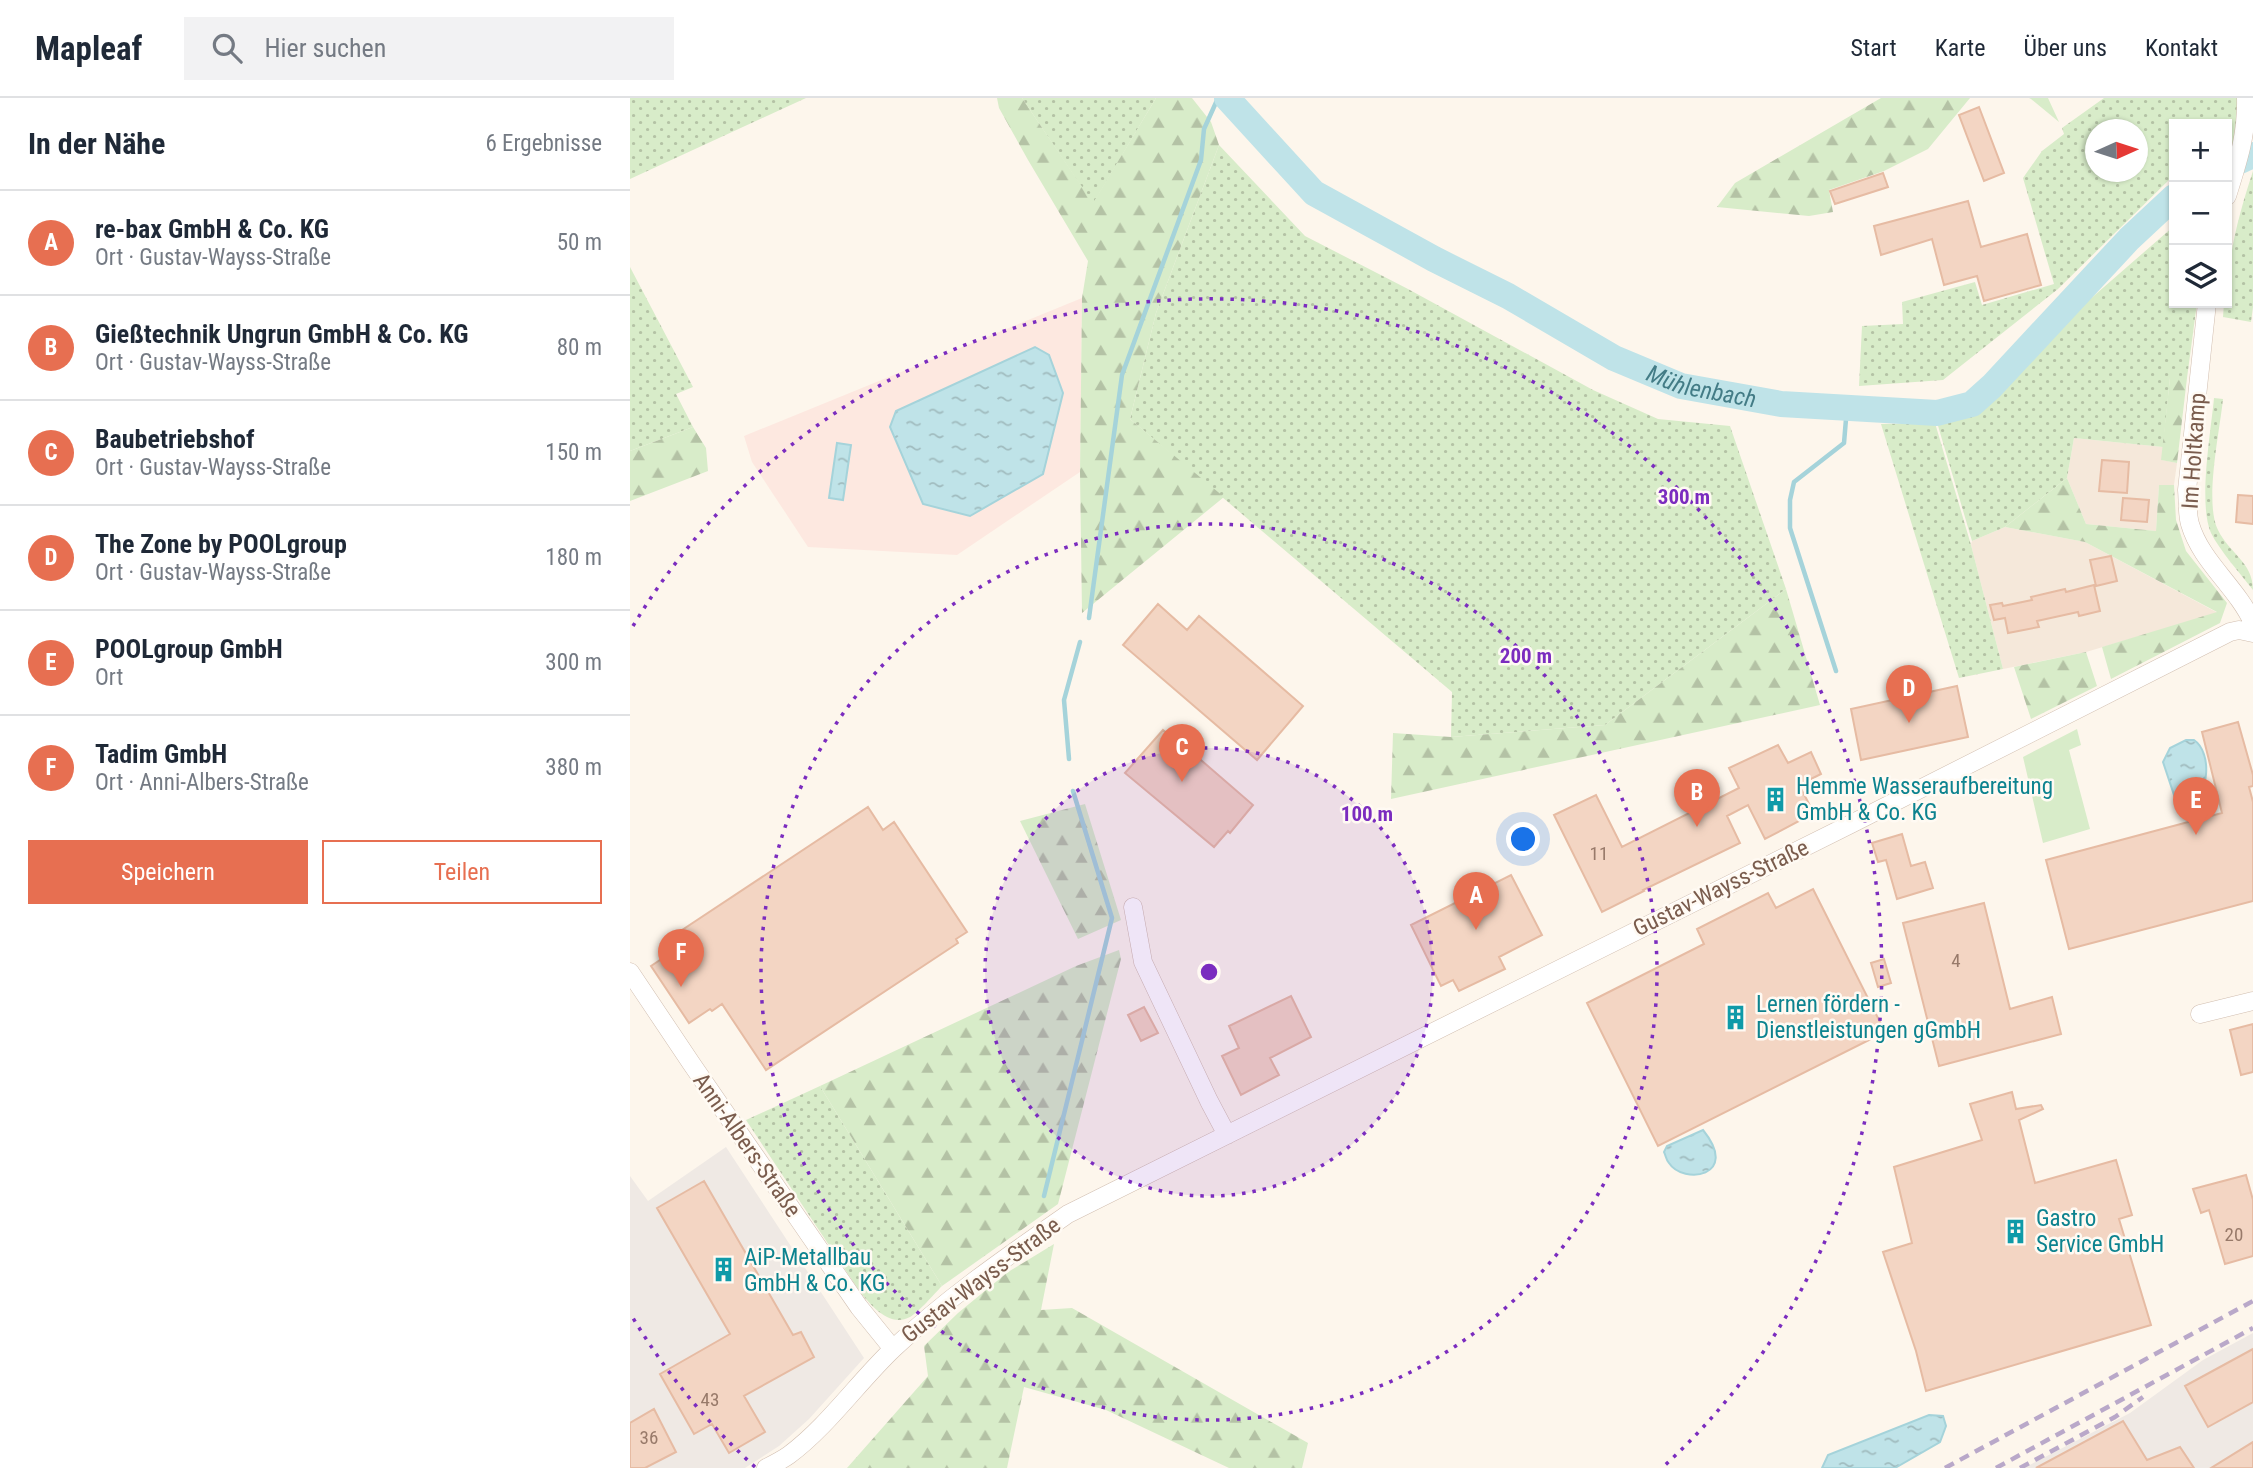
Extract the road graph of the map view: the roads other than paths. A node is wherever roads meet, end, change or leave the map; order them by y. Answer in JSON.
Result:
{"nodes":[{"id":1,"x":2246,"y":98,"type":"edge"},
{"id":2,"x":2230,"y":182,"type":"edge"},
{"id":3,"x":2206,"y":308,"type":"edge"},
{"id":4,"x":2253,"y":623,"type":"edge"},
{"id":5,"x":2253,"y":633,"type":"edge"},
{"id":6,"x":1133,"y":907,"type":"dead end"},
{"id":7,"x":630,"y":972,"type":"edge"},
{"id":8,"x":2253,"y":1001,"type":"edge"},
{"id":9,"x":2200,"y":1014,"type":"dead end"},
{"id":10,"x":1227,"y":1135,"type":"junction"},
{"id":11,"x":893,"y":1349,"type":"junction"},
{"id":12,"x":766,"y":1468,"type":"edge"}],
"edges":[{"from":1,"to":2,"type":"street"},
{"from":3,"to":4,"type":"street","name":"Im Holtkamp"},
{"from":5,"to":10,"type":"street","name":"Gustav-Wayss-Straße"},
{"from":6,"to":10,"type":"street"},
{"from":7,"to":11,"type":"street","name":"Anni-Albers-Straße"},
{"from":8,"to":9,"type":"street"},
{"from":10,"to":11,"type":"street","name":"Gustav-Wayss-Straße"},
{"from":11,"to":12,"type":"street","name":"Gustav-Wayss-Straße"}]}
